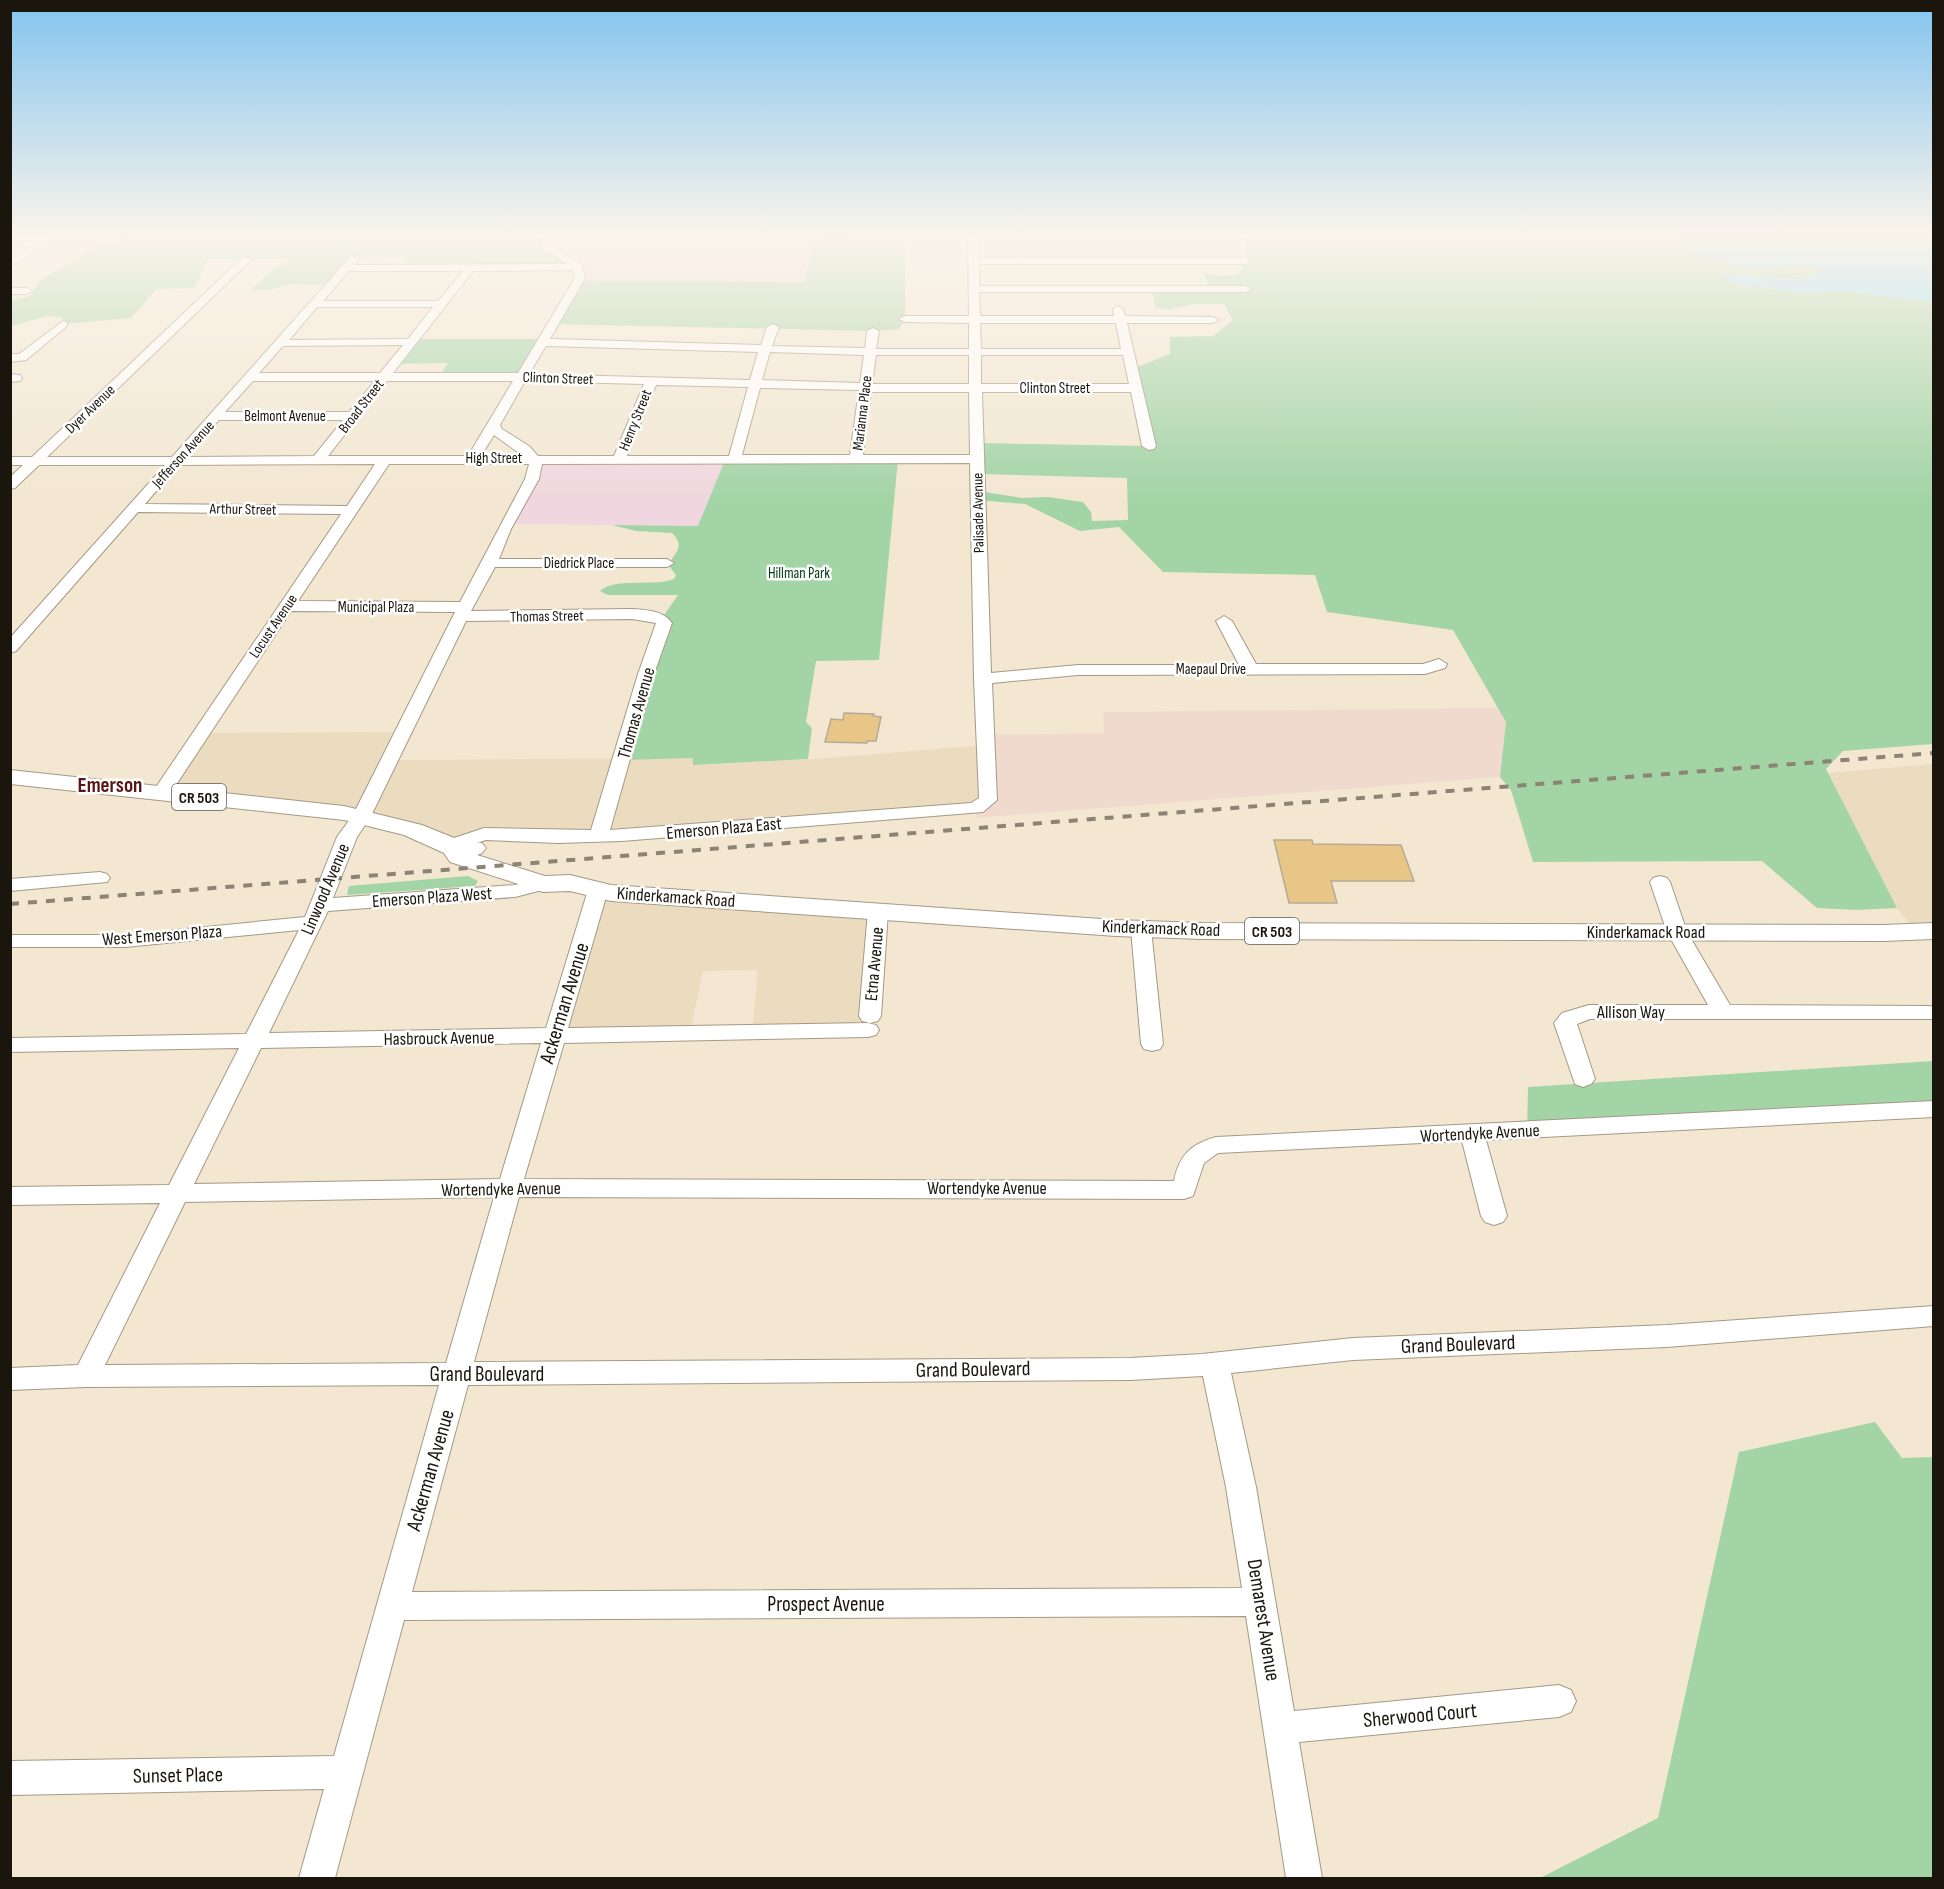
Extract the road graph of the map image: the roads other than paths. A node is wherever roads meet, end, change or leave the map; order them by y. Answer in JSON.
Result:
{"nodes":[{"id":1,"x":181,"y":322,"type":"edge"},
{"id":2,"x":300,"y":322,"type":"edge"},
{"id":3,"x":427,"y":322,"type":"edge"},
{"id":4,"x":553,"y":322,"type":"edge"},
{"id":5,"x":974,"y":322,"type":"edge"},
{"id":6,"x":1121,"y":322,"type":"edge"},
{"id":7,"x":63,"y":324,"type":"dead end"},
{"id":8,"x":773,"y":327,"type":"dead end"},
{"id":9,"x":873,"y":331,"type":"dead end"},
{"id":10,"x":411,"y":342,"type":"junction"},
{"id":11,"x":541,"y":342,"type":"junction"},
{"id":12,"x":281,"y":343,"type":"junction"},
{"id":13,"x":765,"y":349,"type":"junction"},
{"id":14,"x":975,"y":351,"type":"junction"},
{"id":15,"x":869,"y":352,"type":"junction"},
{"id":16,"x":1128,"y":352,"type":"junction"},
{"id":17,"x":10,"y":358,"type":"edge"},
{"id":18,"x":251,"y":377,"type":"junction"},
{"id":19,"x":383,"y":377,"type":"junction"},
{"id":20,"x":520,"y":377,"type":"junction"},
{"id":21,"x":651,"y":381,"type":"junction"},
{"id":22,"x":757,"y":384,"type":"junction"},
{"id":23,"x":865,"y":388,"type":"junction"},
{"id":24,"x":976,"y":388,"type":"junction"},
{"id":25,"x":1136,"y":388,"type":"junction"},
{"id":26,"x":217,"y":416,"type":"junction"},
{"id":27,"x":353,"y":416,"type":"junction"},
{"id":28,"x":496,"y":417,"type":"junction"},
{"id":29,"x":1149,"y":446,"type":"dead end"},
{"id":30,"x":533,"y":458,"type":"junction"},
{"id":31,"x":473,"y":459,"type":"junction"},
{"id":32,"x":619,"y":459,"type":"junction"},
{"id":33,"x":977,"y":459,"type":"junction"},
{"id":34,"x":178,"y":460,"type":"junction"},
{"id":35,"x":318,"y":460,"type":"junction"},
{"id":36,"x":385,"y":460,"type":"junction"},
{"id":37,"x":734,"y":460,"type":"junction"},
{"id":38,"x":856,"y":460,"type":"junction"},
{"id":39,"x":10,"y":461,"type":"edge"},
{"id":40,"x":35,"y":461,"type":"junction"},
{"id":41,"x":10,"y":484,"type":"edge"},
{"id":42,"x":135,"y":508,"type":"junction"},
{"id":43,"x":351,"y":510,"type":"junction"},
{"id":44,"x":490,"y":562,"type":"junction"},
{"id":45,"x":667,"y":563,"type":"dead end"},
{"id":46,"x":286,"y":606,"type":"junction"},
{"id":47,"x":463,"y":612,"type":"junction"},
{"id":48,"x":632,"y":614,"type":"joint"},
{"id":49,"x":1224,"y":621,"type":"dead end"},
{"id":50,"x":10,"y":648,"type":"edge"},
{"id":51,"x":1439,"y":664,"type":"dead end"},
{"id":52,"x":1250,"y":669,"type":"junction"},
{"id":53,"x":982,"y":679,"type":"junction"},
{"id":54,"x":10,"y":777,"type":"edge"},
{"id":55,"x":988,"y":791,"type":"joint"},
{"id":56,"x":161,"y":793,"type":"junction"},
{"id":57,"x":362,"y":816,"type":"junction"},
{"id":58,"x":599,"y":836,"type":"junction"},
{"id":59,"x":452,"y":847,"type":"junction"},
{"id":60,"x":100,"y":878,"type":"dead end"},
{"id":61,"x":1660,"y":882,"type":"dead end"},
{"id":62,"x":570,"y":883,"type":"junction"},
{"id":63,"x":543,"y":884,"type":"junction"},
{"id":64,"x":10,"y":885,"type":"edge"},
{"id":65,"x":597,"y":890,"type":"junction"},
{"id":66,"x":878,"y":911,"type":"junction"},
{"id":67,"x":317,"y":914,"type":"junction"},
{"id":68,"x":1141,"y":929,"type":"junction"},
{"id":69,"x":1934,"y":931,"type":"edge"},
{"id":70,"x":1677,"y":932,"type":"junction"},
{"id":71,"x":10,"y":941,"type":"edge"},
{"id":72,"x":1723,"y":1012,"type":"junction"},
{"id":73,"x":1929,"y":1013,"type":"dead end"},
{"id":74,"x":869,"y":1023,"type":"joint"},
{"id":75,"x":555,"y":1036,"type":"junction"},
{"id":76,"x":254,"y":1041,"type":"junction"},
{"id":77,"x":1152,"y":1044,"type":"dead end"},
{"id":78,"x":10,"y":1045,"type":"edge"},
{"id":79,"x":1583,"y":1079,"type":"dead end"},
{"id":80,"x":1934,"y":1109,"type":"edge"},
{"id":81,"x":1472,"y":1133,"type":"junction"},
{"id":82,"x":509,"y":1188,"type":"junction"},
{"id":83,"x":178,"y":1194,"type":"junction"},
{"id":84,"x":10,"y":1196,"type":"edge"},
{"id":85,"x":1494,"y":1216,"type":"dead end"},
{"id":86,"x":1934,"y":1316,"type":"edge"},
{"id":87,"x":1217,"y":1364,"type":"junction"},
{"id":88,"x":456,"y":1374,"type":"junction"},
{"id":89,"x":86,"y":1376,"type":"junction"},
{"id":90,"x":10,"y":1379,"type":"edge"},
{"id":91,"x":1261,"y":1602,"type":"junction"},
{"id":92,"x":392,"y":1606,"type":"junction"},
{"id":93,"x":1559,"y":1701,"type":"dead end"},
{"id":94,"x":1281,"y":1728,"type":"junction"},
{"id":95,"x":346,"y":1772,"type":"junction"},
{"id":96,"x":10,"y":1778,"type":"edge"},
{"id":97,"x":317,"y":1878,"type":"edge"},
{"id":98,"x":1304,"y":1878,"type":"edge"}],
"edges":[{"from":1,"to":40,"type":"street","name":"Dyer Avenue"},
{"from":2,"to":12,"type":"street","name":"Jefferson Avenue"},
{"from":3,"to":10,"type":"street","name":"Broad Street"},
{"from":4,"to":11,"type":"street"},
{"from":5,"to":14,"type":"street","name":"Palisade Avenue"},
{"from":6,"to":16,"type":"street"},
{"from":7,"to":17,"type":"street"},
{"from":8,"to":13,"type":"street"},
{"from":9,"to":15,"type":"street","name":"Marianna Place"},
{"from":10,"to":12,"type":"street"},
{"from":10,"to":19,"type":"street","name":"Broad Street"},
{"from":11,"to":13,"type":"street"},
{"from":11,"to":20,"type":"street"},
{"from":12,"to":18,"type":"street","name":"Jefferson Avenue"},
{"from":13,"to":15,"type":"street"},
{"from":13,"to":22,"type":"street"},
{"from":14,"to":15,"type":"street"},
{"from":14,"to":16,"type":"street"},
{"from":14,"to":24,"type":"street","name":"Palisade Avenue"},
{"from":15,"to":23,"type":"street","name":"Marianna Place"},
{"from":16,"to":25,"type":"street"},
{"from":18,"to":19,"type":"street","name":"Clinton Street"},
{"from":18,"to":26,"type":"street","name":"Jefferson Avenue"},
{"from":19,"to":20,"type":"street","name":"Clinton Street"},
{"from":19,"to":27,"type":"street","name":"Broad Street"},
{"from":20,"to":21,"type":"street","name":"Clinton Street"},
{"from":20,"to":28,"type":"street"},
{"from":21,"to":22,"type":"street","name":"Clinton Street"},
{"from":21,"to":32,"type":"street","name":"Henry Street"},
{"from":22,"to":23,"type":"street","name":"Clinton Street"},
{"from":22,"to":37,"type":"street"},
{"from":23,"to":24,"type":"street","name":"Clinton Street"},
{"from":23,"to":38,"type":"street","name":"Marianna Place"},
{"from":24,"to":25,"type":"street","name":"Clinton Street"},
{"from":24,"to":33,"type":"street","name":"Palisade Avenue"},
{"from":25,"to":29,"type":"street"},
{"from":26,"to":27,"type":"street","name":"Belmont Avenue"},
{"from":26,"to":34,"type":"street","name":"Jefferson Avenue"},
{"from":27,"to":35,"type":"street","name":"Broad Street"},
{"from":28,"to":30,"type":"street"},
{"from":28,"to":31,"type":"street"},
{"from":30,"to":31,"type":"street","name":"High Street"},
{"from":30,"to":32,"type":"street","name":"High Street"},
{"from":30,"to":44,"type":"street","name":"Linwood Avenue"},
{"from":31,"to":36,"type":"street","name":"High Street"},
{"from":32,"to":37,"type":"street","name":"High Street"},
{"from":33,"to":38,"type":"street","name":"High Street"},
{"from":33,"to":53,"type":"street","name":"Palisade Avenue"},
{"from":34,"to":35,"type":"street","name":"High Street"},
{"from":34,"to":40,"type":"street","name":"High Street"},
{"from":34,"to":42,"type":"street","name":"Jefferson Avenue"},
{"from":35,"to":36,"type":"street","name":"High Street"},
{"from":36,"to":43,"type":"street","name":"Locust Avenue"},
{"from":37,"to":38,"type":"street","name":"High Street"},
{"from":39,"to":40,"type":"street","name":"High Street"},
{"from":40,"to":41,"type":"street","name":"Dyer Avenue"},
{"from":42,"to":43,"type":"street","name":"Arthur Street"},
{"from":42,"to":50,"type":"street","name":"Jefferson Avenue"},
{"from":43,"to":46,"type":"street","name":"Locust Avenue"},
{"from":44,"to":45,"type":"street","name":"Diedrick Place"},
{"from":44,"to":47,"type":"street","name":"Linwood Avenue"},
{"from":46,"to":47,"type":"street","name":"Municipal Plaza"},
{"from":46,"to":56,"type":"street","name":"Locust Avenue"},
{"from":47,"to":48,"type":"street","name":"Thomas Street"},
{"from":47,"to":57,"type":"street","name":"Linwood Avenue"},
{"from":48,"to":58,"type":"street","name":"Thomas Avenue"},
{"from":49,"to":52,"type":"street"},
{"from":51,"to":52,"type":"street","name":"Maepaul Drive"},
{"from":52,"to":53,"type":"street","name":"Maepaul Drive"},
{"from":53,"to":55,"type":"street","name":"Palisade Avenue"},
{"from":54,"to":56,"type":"main road","name":"Kinderkamack Road","number":"CR 503"},
{"from":55,"to":58,"type":"street","name":"Emerson Plaza East"},
{"from":56,"to":57,"type":"main road","name":"Kinderkamack Road","number":"CR 503"},
{"from":57,"to":59,"type":"main road","name":"Kinderkamack Road","number":"CR 503"},
{"from":57,"to":67,"type":"street","name":"Linwood Avenue"},
{"from":58,"to":59,"type":"street","name":"Emerson Plaza East"},
{"from":59,"to":62,"type":"main road","name":"Kinderkamack Road","number":"CR 503"},
{"from":59,"to":63,"type":"main road","name":"Kinderkamack Road","number":"CR 503"},
{"from":60,"to":64,"type":"street"},
{"from":61,"to":70,"type":"street"},
{"from":62,"to":63,"type":"main road","name":"Kinderkamack Road","number":"CR 503"},
{"from":62,"to":65,"type":"main road","name":"Kinderkamack Road","number":"CR 503"},
{"from":63,"to":67,"type":"street","name":"Emerson Plaza West"},
{"from":65,"to":66,"type":"main road","name":"Kinderkamack Road","number":"CR 503"},
{"from":65,"to":75,"type":"street","name":"Ackerman Avenue"},
{"from":66,"to":68,"type":"main road","name":"Kinderkamack Road","number":"CR 503"},
{"from":66,"to":74,"type":"street","name":"Etna Avenue"},
{"from":67,"to":71,"type":"street","name":"West Emerson Plaza"},
{"from":67,"to":76,"type":"street","name":"Linwood Avenue"},
{"from":68,"to":70,"type":"main road","name":"Kinderkamack Road","number":"CR 503"},
{"from":68,"to":77,"type":"street"},
{"from":69,"to":70,"type":"main road","name":"Kinderkamack Road","number":"CR 503"},
{"from":70,"to":72,"type":"street"},
{"from":72,"to":73,"type":"street","name":"Allison Way"},
{"from":72,"to":79,"type":"street","name":"Allison Way"},
{"from":74,"to":75,"type":"street","name":"Hasbrouck Avenue"},
{"from":75,"to":76,"type":"street","name":"Hasbrouck Avenue"},
{"from":75,"to":82,"type":"street","name":"Ackerman Avenue"},
{"from":76,"to":78,"type":"street","name":"Hasbrouck Avenue"},
{"from":76,"to":83,"type":"street","name":"Linwood Avenue"},
{"from":80,"to":81,"type":"street","name":"Wortendyke Avenue"},
{"from":81,"to":82,"type":"street","name":"Wortendyke Avenue"},
{"from":81,"to":85,"type":"street"},
{"from":82,"to":83,"type":"street","name":"Wortendyke Avenue"},
{"from":82,"to":88,"type":"street","name":"Ackerman Avenue"},
{"from":83,"to":84,"type":"street","name":"Wortendyke Avenue"},
{"from":83,"to":89,"type":"street","name":"Linwood Avenue"},
{"from":86,"to":87,"type":"street","name":"Grand Boulevard"},
{"from":87,"to":88,"type":"street","name":"Grand Boulevard"},
{"from":87,"to":91,"type":"street","name":"Demarest Avenue"},
{"from":88,"to":89,"type":"street","name":"Grand Boulevard"},
{"from":88,"to":92,"type":"street","name":"Ackerman Avenue"},
{"from":89,"to":90,"type":"street","name":"Grand Boulevard"},
{"from":91,"to":92,"type":"street","name":"Prospect Avenue"},
{"from":91,"to":94,"type":"street","name":"Demarest Avenue"},
{"from":92,"to":95,"type":"street","name":"Ackerman Avenue"},
{"from":93,"to":94,"type":"street","name":"Sherwood Court"},
{"from":94,"to":98,"type":"street","name":"Demarest Avenue"},
{"from":95,"to":96,"type":"street","name":"Sunset Place"},
{"from":95,"to":97,"type":"street","name":"Ackerman Avenue"}]}
